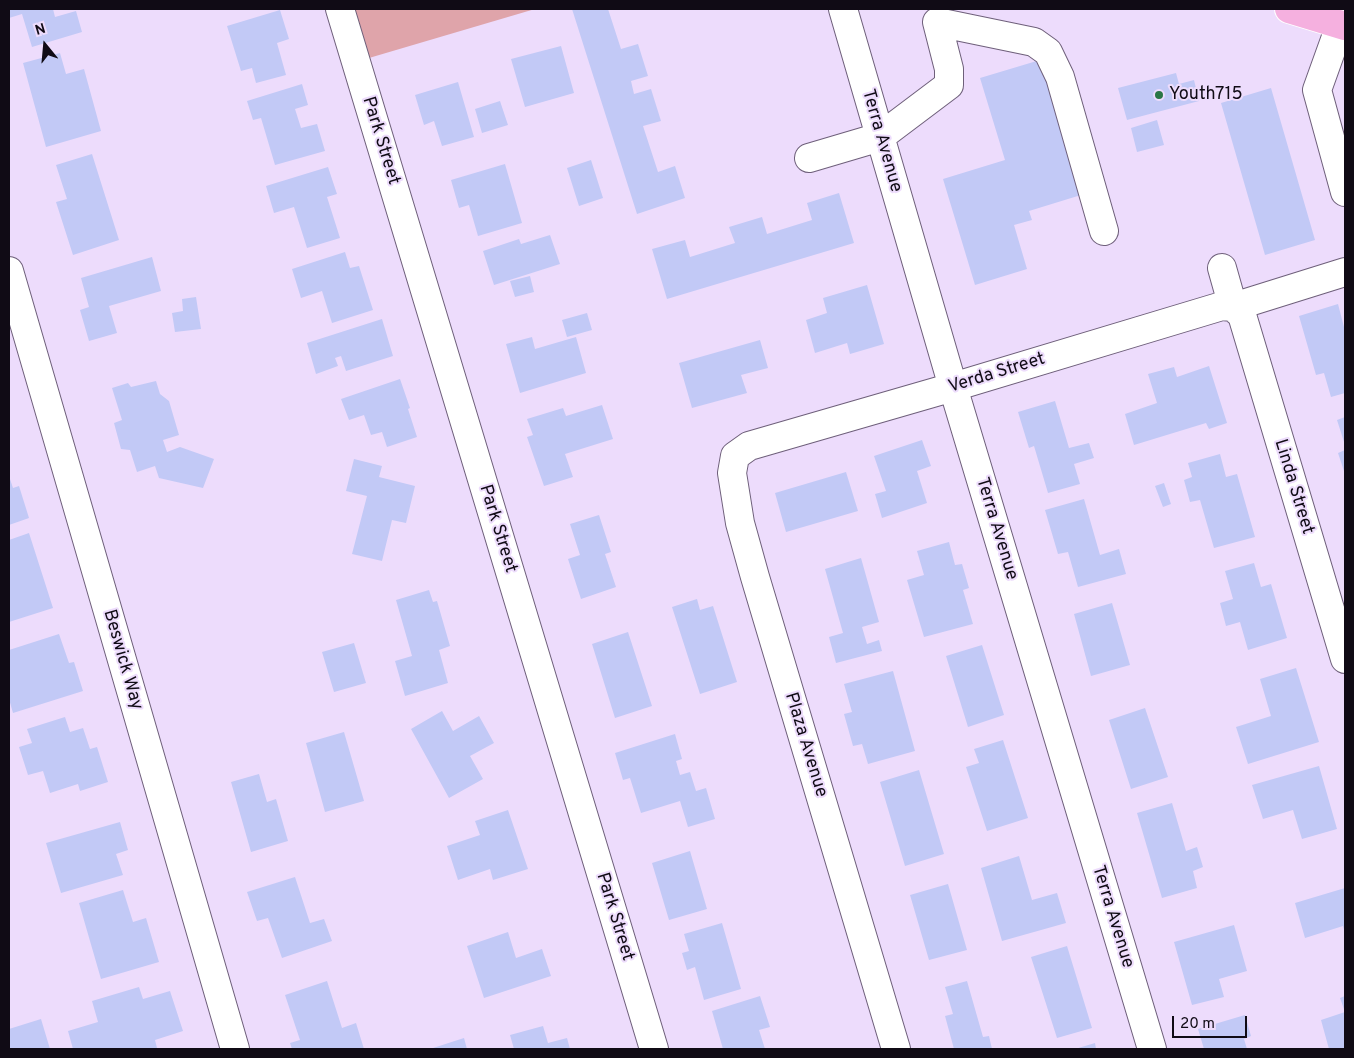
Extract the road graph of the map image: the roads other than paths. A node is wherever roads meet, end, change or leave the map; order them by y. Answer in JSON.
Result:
{"nodes":[{"id":1,"x":340,"y":9,"type":"edge"},
{"id":2,"x":843,"y":9,"type":"edge"},
{"id":3,"x":1289,"y":9,"type":"edge"},
{"id":4,"x":1344,"y":21,"type":"edge"},
{"id":5,"x":880,"y":137,"type":"junction"},
{"id":6,"x":809,"y":158,"type":"dead end"},
{"id":7,"x":1345,"y":192,"type":"edge"},
{"id":8,"x":1104,"y":230,"type":"dead end"},
{"id":9,"x":1222,"y":268,"type":"dead end"},
{"id":10,"x":9,"y":271,"type":"edge"},
{"id":11,"x":1345,"y":272,"type":"edge"},
{"id":12,"x":1238,"y":311,"type":"junction"},
{"id":13,"x":953,"y":387,"type":"junction"},
{"id":14,"x":749,"y":446,"type":"joint"},
{"id":15,"x":1345,"y":659,"type":"edge"},
{"id":16,"x":235,"y":1049,"type":"edge"},
{"id":17,"x":654,"y":1049,"type":"edge"},
{"id":18,"x":896,"y":1049,"type":"edge"},
{"id":19,"x":1152,"y":1049,"type":"edge"}],
"edges":[{"from":1,"to":17,"type":"street","name":"Park Street"},
{"from":2,"to":5,"type":"street","name":"Terra Avenue"},
{"from":3,"to":4,"type":"main road"},
{"from":4,"to":7,"type":"street"},
{"from":5,"to":6,"type":"street"},
{"from":5,"to":8,"type":"street"},
{"from":5,"to":13,"type":"street","name":"Terra Avenue"},
{"from":9,"to":12,"type":"street","name":"Linda Street"},
{"from":10,"to":16,"type":"street","name":"Beswick Way"},
{"from":11,"to":12,"type":"street","name":"Verda Street"},
{"from":12,"to":13,"type":"street","name":"Verda Street"},
{"from":12,"to":15,"type":"street","name":"Linda Street"},
{"from":13,"to":14,"type":"street","name":"Verda Street"},
{"from":13,"to":19,"type":"street","name":"Terra Avenue"},
{"from":14,"to":18,"type":"street","name":"Plaza Avenue"}]}
